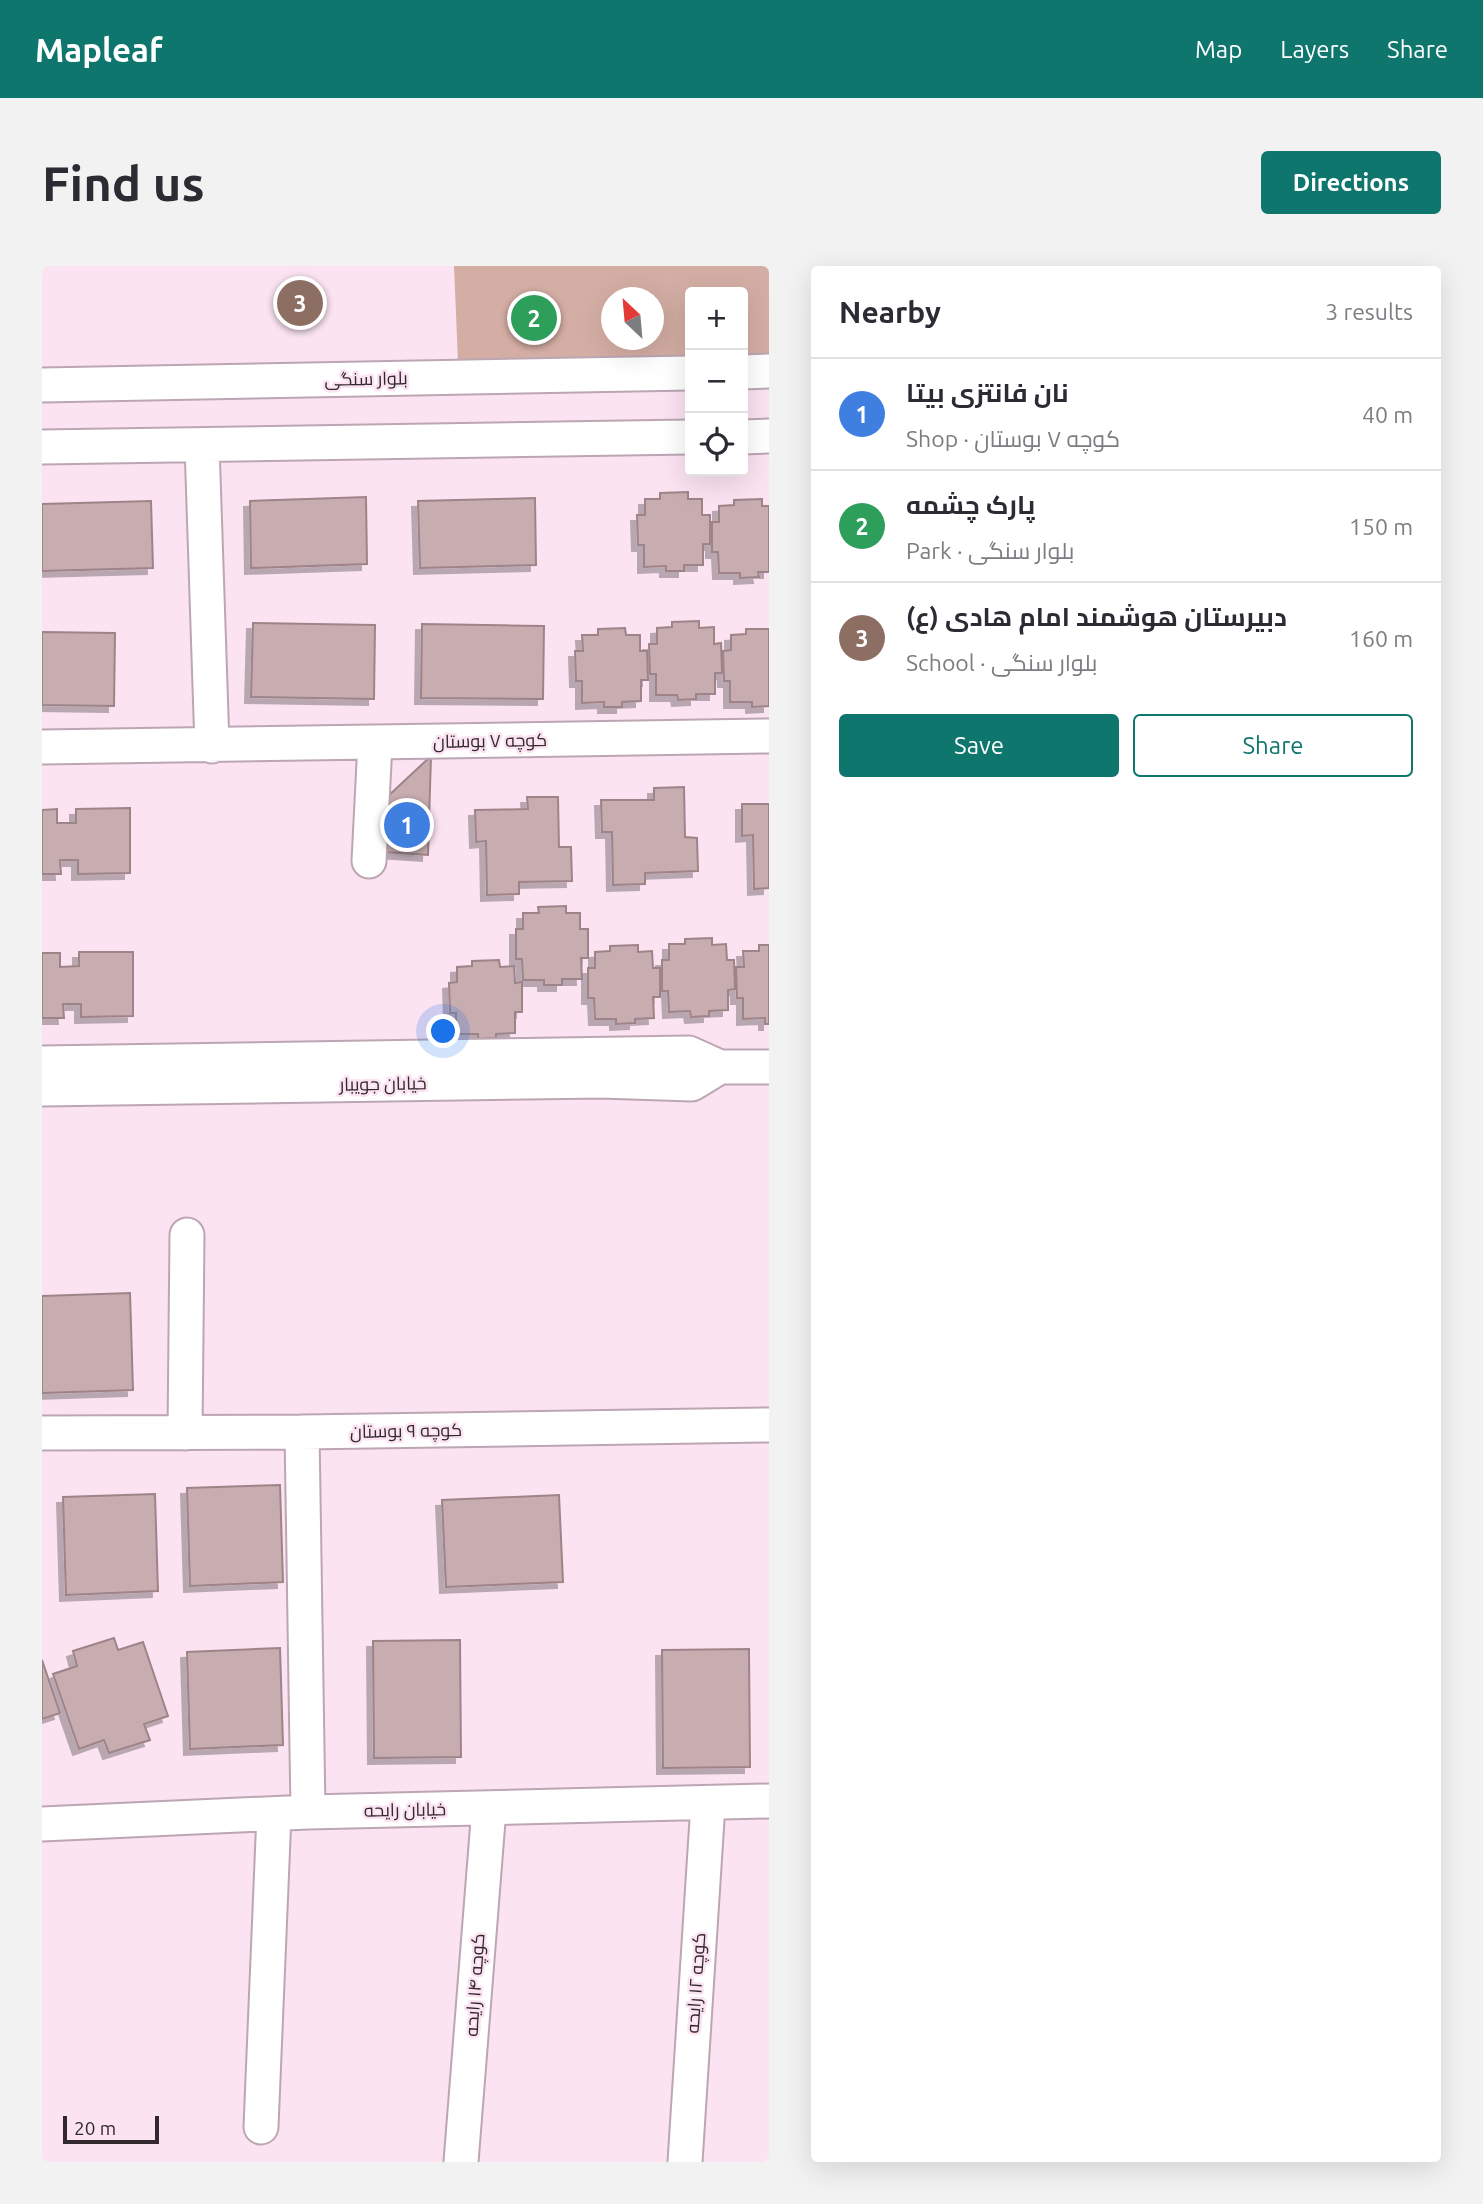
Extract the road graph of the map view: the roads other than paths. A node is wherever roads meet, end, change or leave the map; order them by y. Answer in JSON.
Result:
{"nodes":[{"id":1,"x":769,"y":371,"type":"edge"},
{"id":2,"x":748,"y":372,"type":"edge"},
{"id":3,"x":685,"y":373,"type":"edge"},
{"id":4,"x":42,"y":385,"type":"edge"},
{"id":5,"x":769,"y":436,"type":"edge"},
{"id":6,"x":685,"y":437,"type":"edge"},
{"id":7,"x":748,"y":437,"type":"edge"},
{"id":8,"x":202,"y":445,"type":"junction"},
{"id":9,"x":42,"y":447,"type":"edge"},
{"id":10,"x":769,"y":736,"type":"edge"},
{"id":11,"x":375,"y":743,"type":"junction"},
{"id":12,"x":212,"y":746,"type":"junction"},
{"id":13,"x":42,"y":747,"type":"edge"},
{"id":14,"x":369,"y":861,"type":"dead end"},
{"id":15,"x":42,"y":1063,"type":"edge"},
{"id":16,"x":720,"y":1067,"type":"junction"},
{"id":17,"x":769,"y":1067,"type":"edge"},
{"id":18,"x":42,"y":1089,"type":"edge"},
{"id":19,"x":187,"y":1235,"type":"dead end"},
{"id":20,"x":769,"y":1425,"type":"edge"},
{"id":21,"x":302,"y":1432,"type":"junction"},
{"id":22,"x":42,"y":1433,"type":"edge"},
{"id":23,"x":185,"y":1433,"type":"junction"},
{"id":24,"x":769,"y":1801,"type":"edge"},
{"id":25,"x":708,"y":1804,"type":"junction"},
{"id":26,"x":489,"y":1808,"type":"junction"},
{"id":27,"x":308,"y":1812,"type":"junction"},
{"id":28,"x":274,"y":1814,"type":"junction"},
{"id":29,"x":42,"y":1824,"type":"edge"},
{"id":30,"x":261,"y":2127,"type":"dead end"},
{"id":31,"x":461,"y":2162,"type":"edge"},
{"id":32,"x":685,"y":2162,"type":"edge"}],
"edges":[{"from":1,"to":2,"type":"street"},
{"from":3,"to":4,"type":"street","name":"بلوار سنگی"},
{"from":5,"to":7,"type":"street"},
{"from":6,"to":8,"type":"street"},
{"from":8,"to":9,"type":"street"},
{"from":8,"to":12,"type":"street"},
{"from":10,"to":11,"type":"street","name":"کوچه ۷ بوستان"},
{"from":11,"to":12,"type":"street","name":"کوچه ۷ بوستان"},
{"from":11,"to":14,"type":"street"},
{"from":12,"to":13,"type":"street","name":"کوچه ۷ بوستان"},
{"from":15,"to":16,"type":"street","name":"خیابان جویبار"},
{"from":16,"to":17,"type":"street","name":"خیابان جویبار"},
{"from":16,"to":18,"type":"street","name":"خیابان جویبار"},
{"from":19,"to":23,"type":"street"},
{"from":20,"to":21,"type":"street","name":"کوچه ۹ بوستان"},
{"from":21,"to":23,"type":"street","name":"کوچه ۹ بوستان"},
{"from":21,"to":27,"type":"street"},
{"from":22,"to":23,"type":"street","name":"کوچه ۹ بوستان"},
{"from":24,"to":25,"type":"street","name":"خیابان رایحه"},
{"from":25,"to":26,"type":"street","name":"خیابان رایحه"},
{"from":25,"to":32,"type":"street","name":"کوچه ۱۲ رایحه"},
{"from":26,"to":27,"type":"street","name":"خیابان رایحه"},
{"from":26,"to":31,"type":"street","name":"کوچه ۱۴ رایحه"},
{"from":27,"to":28,"type":"street","name":"خیابان رایحه"},
{"from":28,"to":29,"type":"street","name":"خیابان رایحه"},
{"from":28,"to":30,"type":"street"}]}
